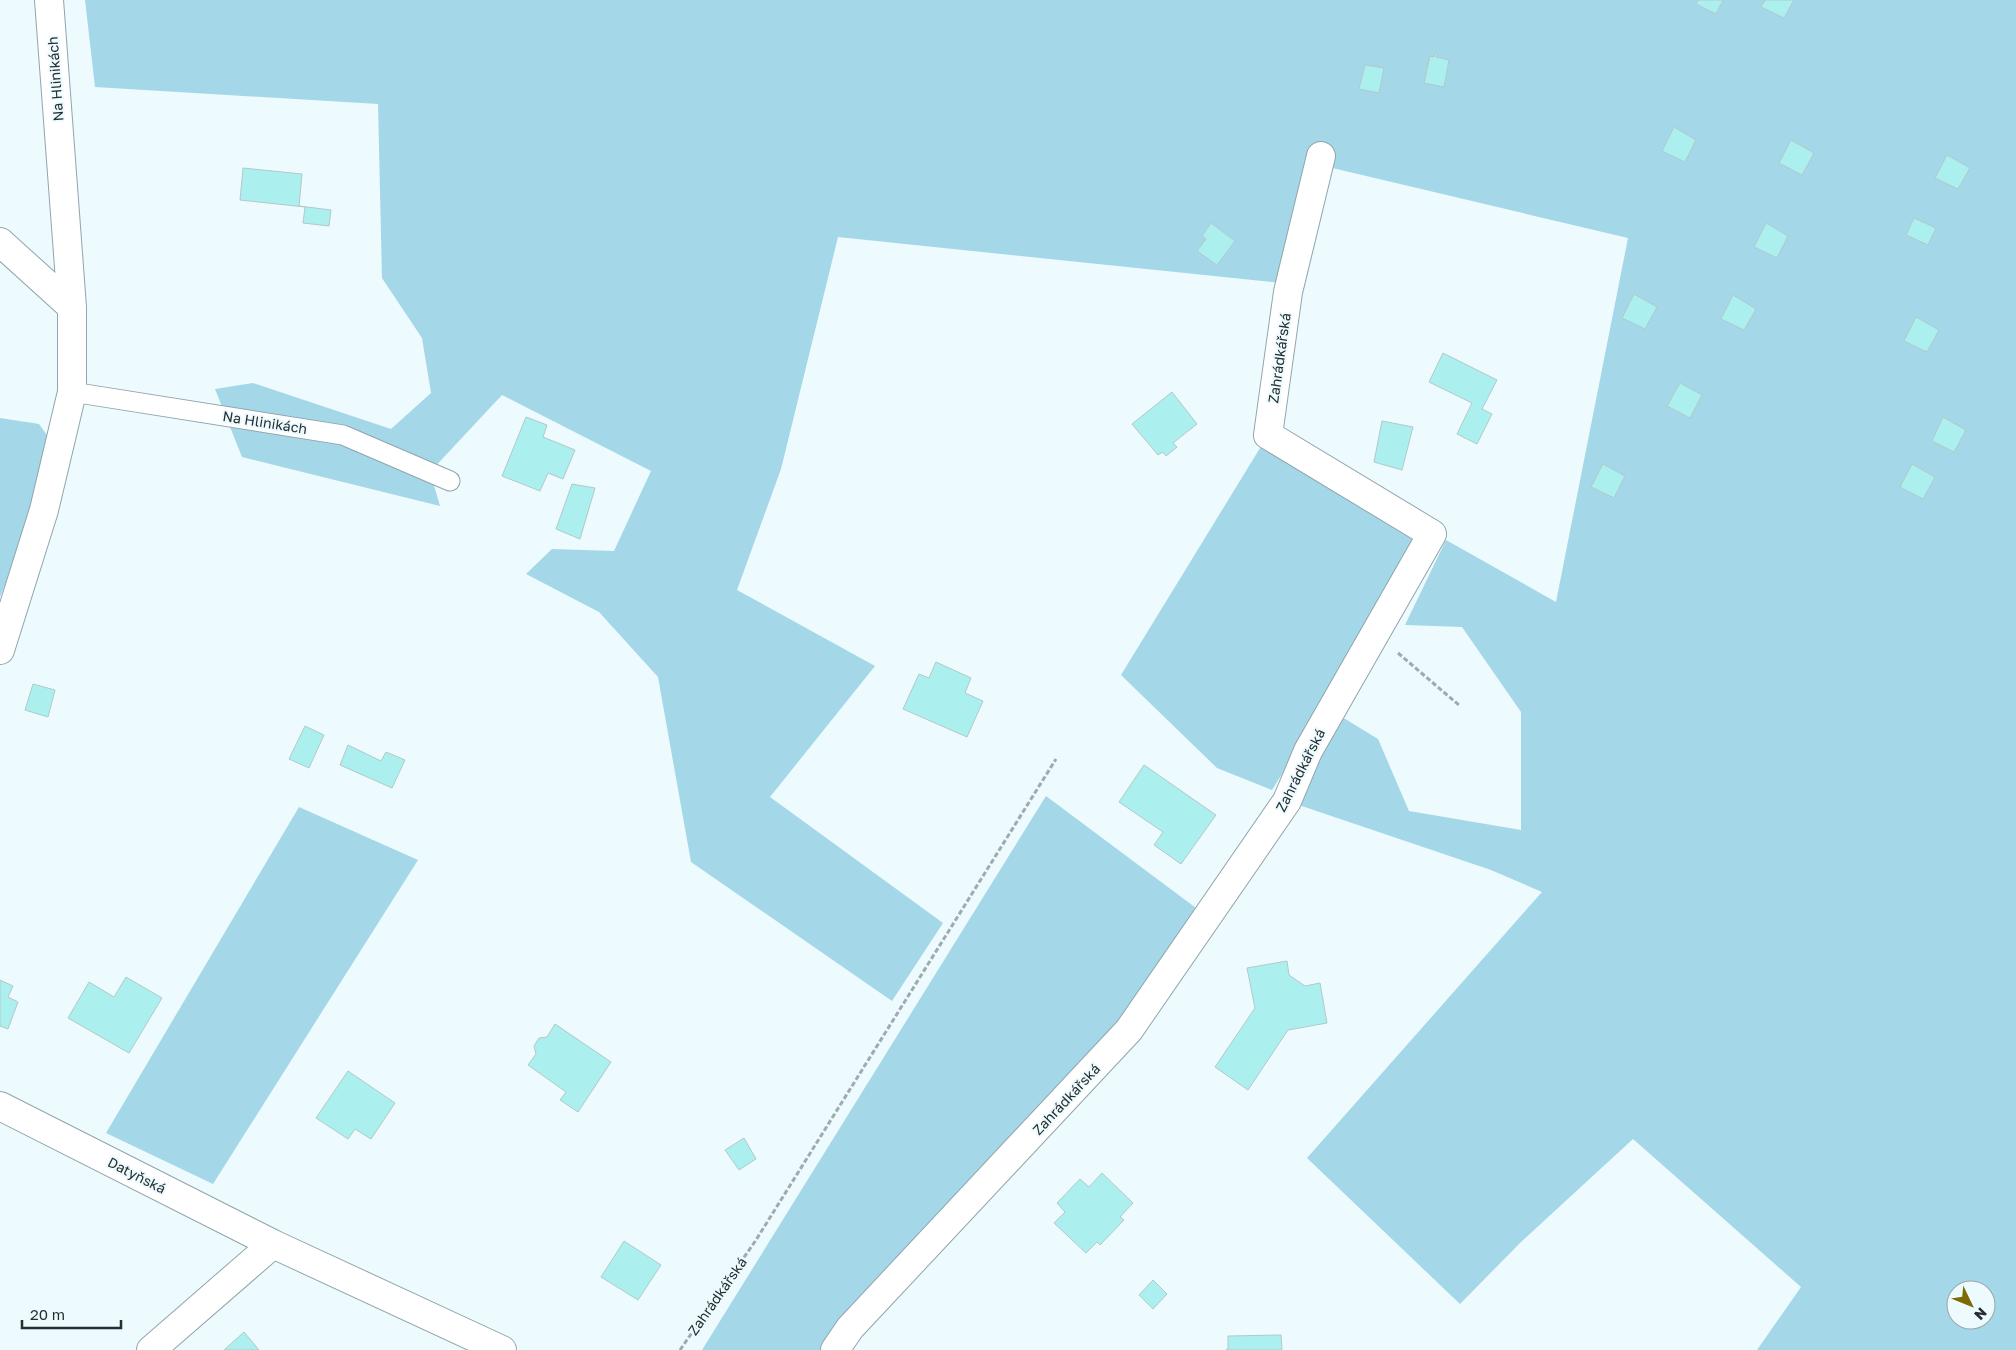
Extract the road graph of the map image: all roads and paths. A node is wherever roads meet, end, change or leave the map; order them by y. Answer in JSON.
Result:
{"nodes":[{"id":1,"x":49,"y":0,"type":"edge"},
{"id":2,"x":1321,"y":156,"type":"dead end"},
{"id":3,"x":0,"y":242,"type":"edge"},
{"id":4,"x":72,"y":307,"type":"junction"},
{"id":5,"x":72,"y":392,"type":"junction"},
{"id":6,"x":450,"y":480,"type":"dead end"},
{"id":7,"x":1375,"y":634,"type":"junction"},
{"id":8,"x":0,"y":650,"type":"edge"},
{"id":9,"x":1460,"y":706,"type":"dead end"},
{"id":10,"x":1056,"y":760,"type":"dead end"},
{"id":11,"x":0,"y":1106,"type":"edge"},
{"id":12,"x":273,"y":1244,"type":"junction"},
{"id":13,"x":151,"y":1350,"type":"edge"},
{"id":14,"x":502,"y":1350,"type":"edge"},
{"id":15,"x":680,"y":1350,"type":"edge"},
{"id":16,"x":835,"y":1350,"type":"edge"}],
"edges":[{"from":1,"to":4,"type":"street","name":"Na Hlinikách"},
{"from":2,"to":7,"type":"street","name":"Zahrádkářská"},
{"from":3,"to":4,"type":"street"},
{"from":4,"to":5,"type":"street","name":"Na Hlinikách"},
{"from":5,"to":6,"type":"lane","name":"Na Hlinikách"},
{"from":5,"to":8,"type":"street","name":"Na Hlinikách"},
{"from":7,"to":9,"type":"path"},
{"from":7,"to":16,"type":"street","name":"Zahrádkářská"},
{"from":10,"to":15,"type":"path","name":"Zahrádkářská"},
{"from":11,"to":12,"type":"street","name":"Datyňská"},
{"from":12,"to":13,"type":"street"},
{"from":12,"to":14,"type":"street","name":"Datyňská"}]}
